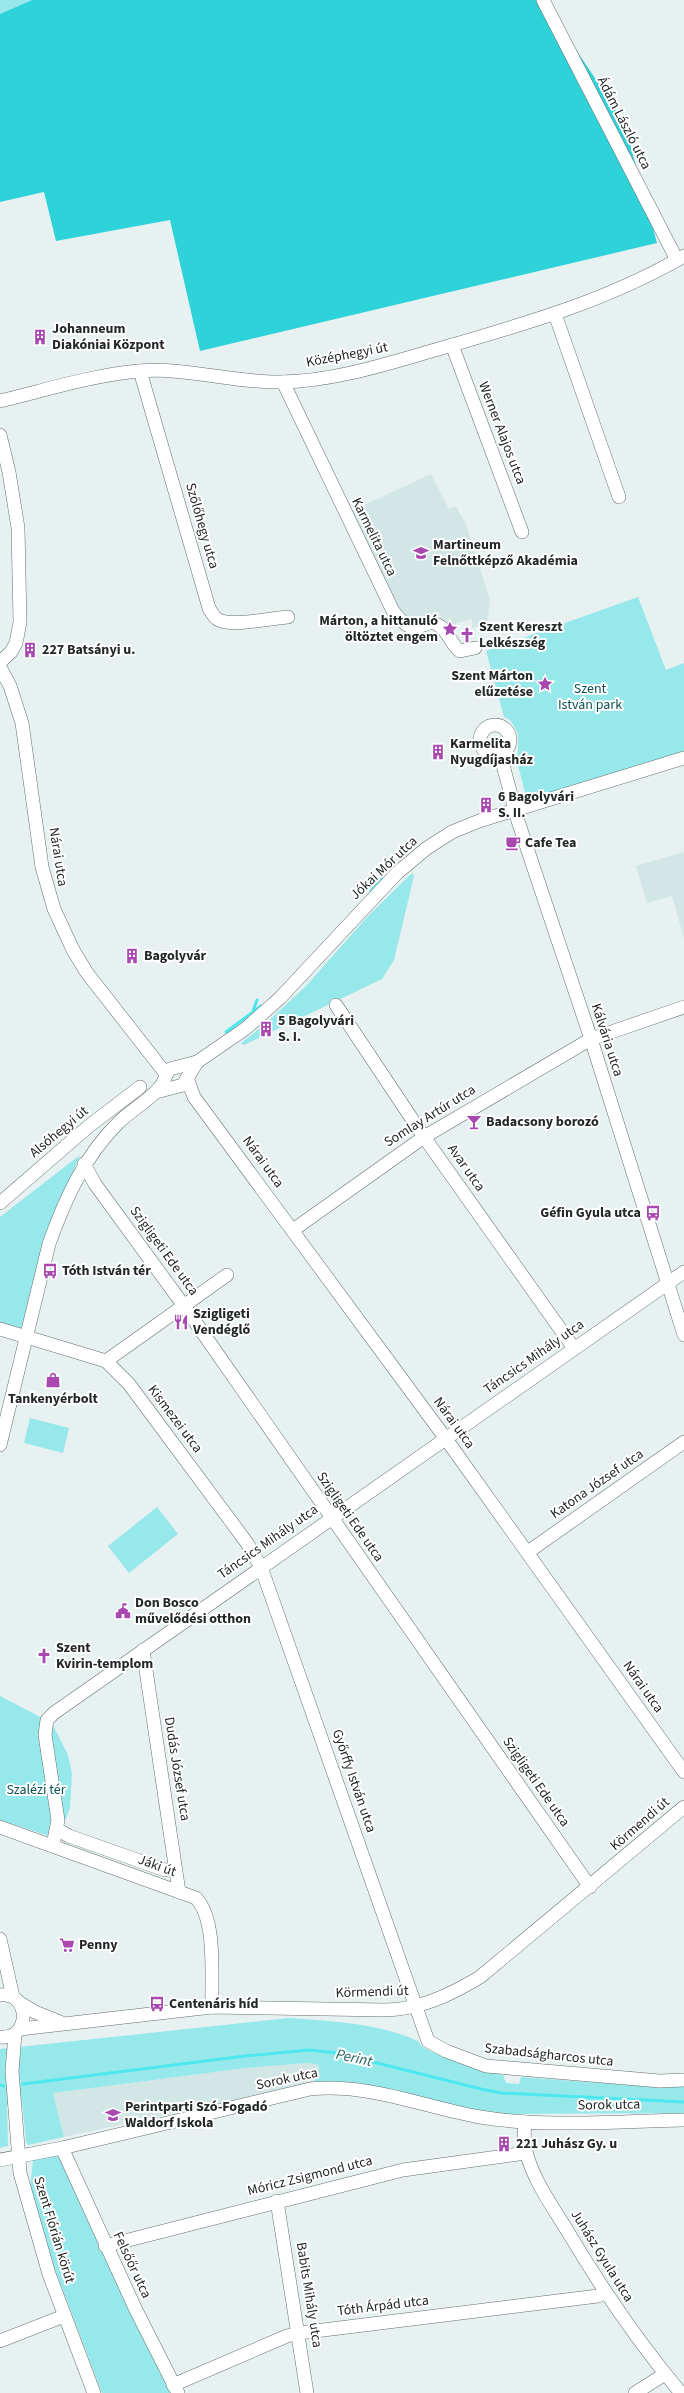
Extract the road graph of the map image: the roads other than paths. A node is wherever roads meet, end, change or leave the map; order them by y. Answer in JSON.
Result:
{"nodes":[{"id":1,"x":543,"y":0,"type":"edge"},
{"id":2,"x":680,"y":258,"type":"edge"},
{"id":3,"x":555,"y":314,"type":"junction"},
{"id":4,"x":452,"y":345,"type":"junction"},
{"id":5,"x":140,"y":371,"type":"junction"},
{"id":6,"x":283,"y":382,"type":"junction"},
{"id":7,"x":0,"y":401,"type":"edge"},
{"id":8,"x":0,"y":435,"type":"edge"},
{"id":9,"x":619,"y":497,"type":"dead end"},
{"id":10,"x":522,"y":532,"type":"dead end"},
{"id":11,"x":288,"y":617,"type":"dead end"},
{"id":12,"x":475,"y":648,"type":"dead end"},
{"id":13,"x":0,"y":662,"type":"edge"},
{"id":14,"x":0,"y":667,"type":"edge"},
{"id":15,"x":500,"y":754,"type":"dead end"},
{"id":16,"x":684,"y":758,"type":"edge"},
{"id":17,"x":516,"y":810,"type":"junction"},
{"id":18,"x":336,"y":1005,"type":"dead end"},
{"id":19,"x":684,"y":1007,"type":"edge"},
{"id":20,"x":591,"y":1039,"type":"junction"},
{"id":21,"x":197,"y":1062,"type":"junction"},
{"id":22,"x":171,"y":1071,"type":"junction"},
{"id":23,"x":182,"y":1082,"type":"junction"},
{"id":24,"x":140,"y":1087,"type":"dead end"},
{"id":25,"x":156,"y":1092,"type":"junction"},
{"id":26,"x":424,"y":1136,"type":"junction"},
{"id":27,"x":84,"y":1164,"type":"junction"},
{"id":28,"x":0,"y":1203,"type":"edge"},
{"id":29,"x":293,"y":1230,"type":"junction"},
{"id":30,"x":684,"y":1272,"type":"edge"},
{"id":31,"x":227,"y":1275,"type":"dead end"},
{"id":32,"x":667,"y":1284,"type":"junction"},
{"id":33,"x":184,"y":1306,"type":"junction"},
{"id":34,"x":0,"y":1329,"type":"edge"},
{"id":35,"x":684,"y":1335,"type":"edge"},
{"id":36,"x":27,"y":1337,"type":"junction"},
{"id":37,"x":574,"y":1348,"type":"junction"},
{"id":38,"x":106,"y":1361,"type":"junction"},
{"id":39,"x":2,"y":1427,"type":"edge"},
{"id":40,"x":446,"y":1439,"type":"junction"},
{"id":41,"x":684,"y":1442,"type":"edge"},
{"id":42,"x":0,"y":1445,"type":"edge"},
{"id":43,"x":331,"y":1518,"type":"junction"},
{"id":44,"x":528,"y":1552,"type":"junction"},
{"id":45,"x":261,"y":1566,"type":"junction"},
{"id":46,"x":143,"y":1650,"type":"junction"},
{"id":47,"x":684,"y":1772,"type":"edge"},
{"id":48,"x":684,"y":1807,"type":"edge"},
{"id":49,"x":0,"y":1827,"type":"edge"},
{"id":50,"x":58,"y":1830,"type":"junction"},
{"id":51,"x":53,"y":1845,"type":"junction"},
{"id":52,"x":165,"y":1870,"type":"dead end"},
{"id":53,"x":590,"y":1887,"type":"junction"},
{"id":54,"x":179,"y":1892,"type":"junction"},
{"id":55,"x":0,"y":1939,"type":"edge"},
{"id":56,"x":0,"y":1995,"type":"edge"},
{"id":57,"x":17,"y":2000,"type":"junction"},
{"id":58,"x":212,"y":2007,"type":"junction"},
{"id":59,"x":416,"y":2007,"type":"junction"},
{"id":60,"x":65,"y":2023,"type":"junction"},
{"id":61,"x":17,"y":2032,"type":"junction"},
{"id":62,"x":0,"y":2037,"type":"edge"},
{"id":63,"x":0,"y":2040,"type":"edge"},
{"id":64,"x":11,"y":2063,"type":"junction"},
{"id":65,"x":684,"y":2080,"type":"edge"},
{"id":66,"x":684,"y":2120,"type":"edge"},
{"id":67,"x":526,"y":2122,"type":"junction"},
{"id":68,"x":62,"y":2148,"type":"junction"},
{"id":69,"x":526,"y":2153,"type":"junction"},
{"id":70,"x":18,"y":2155,"type":"junction"},
{"id":71,"x":0,"y":2160,"type":"edge"},
{"id":72,"x":277,"y":2201,"type":"junction"},
{"id":73,"x":105,"y":2246,"type":"junction"},
{"id":74,"x":605,"y":2292,"type":"junction"},
{"id":75,"x":64,"y":2316,"type":"junction"},
{"id":76,"x":299,"y":2333,"type":"junction"},
{"id":77,"x":0,"y":2341,"type":"edge"},
{"id":78,"x":665,"y":2374,"type":"junction"},
{"id":79,"x":175,"y":2389,"type":"edge"},
{"id":80,"x":94,"y":2393,"type":"edge"},
{"id":81,"x":307,"y":2393,"type":"edge"},
{"id":82,"x":635,"y":2393,"type":"edge"},
{"id":83,"x":681,"y":2393,"type":"edge"}],
"edges":[{"from":1,"to":2,"type":"street","name":"Ádám László utca"},
{"from":2,"to":3,"type":"street","name":"Középhegyi út"},
{"from":3,"to":4,"type":"street","name":"Középhegyi út"},
{"from":3,"to":9,"type":"street"},
{"from":4,"to":6,"type":"street","name":"Középhegyi út"},
{"from":4,"to":10,"type":"street","name":"Werner Alajos utca"},
{"from":5,"to":6,"type":"street","name":"Középhegyi út"},
{"from":5,"to":7,"type":"street","name":"Középhegyi út"},
{"from":5,"to":11,"type":"street","name":"Szőlőhegy utca"},
{"from":6,"to":12,"type":"street","name":"Karmelita utca"},
{"from":8,"to":13,"type":"street"},
{"from":14,"to":22,"type":"street","name":"Nárai utca"},
{"from":15,"to":17,"type":"street","name":"Kálvária utca"},
{"from":16,"to":17,"type":"street","name":"Jókai Mór utca"},
{"from":17,"to":20,"type":"street","name":"Kálvária utca"},
{"from":17,"to":21,"type":"street","name":"Jókai Mór utca"},
{"from":18,"to":26,"type":"street","name":"Avar utca"},
{"from":19,"to":20,"type":"street","name":"Somlay Artúr utca"},
{"from":20,"to":26,"type":"street","name":"Somlay Artúr utca"},
{"from":20,"to":32,"type":"street","name":"Kálvária utca"},
{"from":21,"to":22,"type":"street","name":"Jókai Mór utca"},
{"from":21,"to":23,"type":"street","name":"Jókai Mór utca"},
{"from":22,"to":23,"type":"street"},
{"from":22,"to":23,"type":"street"},
{"from":22,"to":25,"type":"street"},
{"from":23,"to":25,"type":"street"},
{"from":23,"to":29,"type":"street","name":"Nárai utca"},
{"from":24,"to":28,"type":"street","name":"Alsóhegyi út"},
{"from":25,"to":27,"type":"street"},
{"from":26,"to":29,"type":"street","name":"Somlay Artúr utca"},
{"from":26,"to":37,"type":"street","name":"Avar utca"},
{"from":27,"to":33,"type":"street","name":"Szigligeti Ede utca"},
{"from":27,"to":36,"type":"street"},
{"from":29,"to":40,"type":"street","name":"Nárai utca"},
{"from":30,"to":32,"type":"street"},
{"from":31,"to":33,"type":"street"},
{"from":32,"to":35,"type":"street","name":"Kálvária utca"},
{"from":32,"to":37,"type":"street","name":"Táncsics Mihály utca"},
{"from":33,"to":38,"type":"street"},
{"from":33,"to":43,"type":"street","name":"Szigligeti Ede utca"},
{"from":34,"to":36,"type":"street","name":"Kismezei utca"},
{"from":36,"to":38,"type":"street","name":"Kismezei utca"},
{"from":36,"to":39,"type":"street"},
{"from":37,"to":40,"type":"street","name":"Táncsics Mihály utca"},
{"from":38,"to":45,"type":"street","name":"Kismezei utca"},
{"from":39,"to":42,"type":"street"},
{"from":40,"to":43,"type":"street","name":"Táncsics Mihály utca"},
{"from":40,"to":44,"type":"street","name":"Nárai utca"},
{"from":41,"to":44,"type":"street","name":"Katona József utca"},
{"from":43,"to":45,"type":"street","name":"Táncsics Mihály utca"},
{"from":43,"to":53,"type":"street","name":"Szigligeti Ede utca"},
{"from":44,"to":47,"type":"street","name":"Nárai utca"},
{"from":45,"to":46,"type":"street","name":"Táncsics Mihály utca"},
{"from":45,"to":59,"type":"street","name":"Győrffy István utca"},
{"from":46,"to":50,"type":"street","name":"Táncsics Mihály utca"},
{"from":46,"to":54,"type":"street","name":"Dudás József utca"},
{"from":48,"to":53,"type":"street","name":"Körmendi út"},
{"from":49,"to":51,"type":"street","name":"Jáki út"},
{"from":50,"to":51,"type":"street"},
{"from":50,"to":52,"type":"street","name":"Jáki út"},
{"from":51,"to":54,"type":"street","name":"Jáki út"},
{"from":53,"to":59,"type":"street","name":"Körmendi út"},
{"from":54,"to":58,"type":"street","name":"Jáki út"},
{"from":55,"to":57,"type":"street","name":"Szent Flórián körút"},
{"from":56,"to":57,"type":"street"},
{"from":57,"to":60,"type":"street","name":"Körmendi út"},
{"from":57,"to":61,"type":"street","name":"Szent Flórián körút"},
{"from":58,"to":59,"type":"street","name":"Körmendi út"},
{"from":58,"to":60,"type":"street","name":"Körmendi út"},
{"from":59,"to":65,"type":"street","name":"Szabadságharcos utca"},
{"from":60,"to":61,"type":"street","name":"Körmendi út"},
{"from":61,"to":62,"type":"street","name":"Körmendi út"},
{"from":61,"to":64,"type":"street","name":"Szent Flórián körút"},
{"from":63,"to":64,"type":"street","name":"Szent Flórián körút"},
{"from":64,"to":70,"type":"street","name":"Szent Flórián körút"},
{"from":66,"to":67,"type":"street","name":"Sorok utca"},
{"from":67,"to":68,"type":"street","name":"Sorok utca"},
{"from":67,"to":69,"type":"street","name":"Juhász Gyula utca"},
{"from":68,"to":70,"type":"street","name":"Sorok utca"},
{"from":68,"to":73,"type":"street","name":"Felsőőr utca"},
{"from":69,"to":72,"type":"street","name":"Móricz Zsigmond utca"},
{"from":69,"to":74,"type":"street","name":"Juhász Gyula utca"},
{"from":70,"to":71,"type":"street","name":"Sorok utca"},
{"from":70,"to":75,"type":"street","name":"Szent Flórián körút"},
{"from":72,"to":73,"type":"street","name":"Móricz Zsigmond utca"},
{"from":72,"to":76,"type":"street","name":"Babits Mihály utca"},
{"from":73,"to":79,"type":"street","name":"Felsőőr utca"},
{"from":74,"to":76,"type":"street","name":"Tóth Árpád utca"},
{"from":74,"to":78,"type":"street","name":"Juhász Gyula utca"},
{"from":75,"to":77,"type":"street"},
{"from":75,"to":80,"type":"street","name":"Szent Flórián körút"},
{"from":76,"to":79,"type":"street","name":"Tóth Árpád utca"},
{"from":76,"to":81,"type":"street","name":"Babits Mihály utca"},
{"from":78,"to":82,"type":"street"},
{"from":78,"to":83,"type":"street","name":"Juhász Gyula utca"}]}
